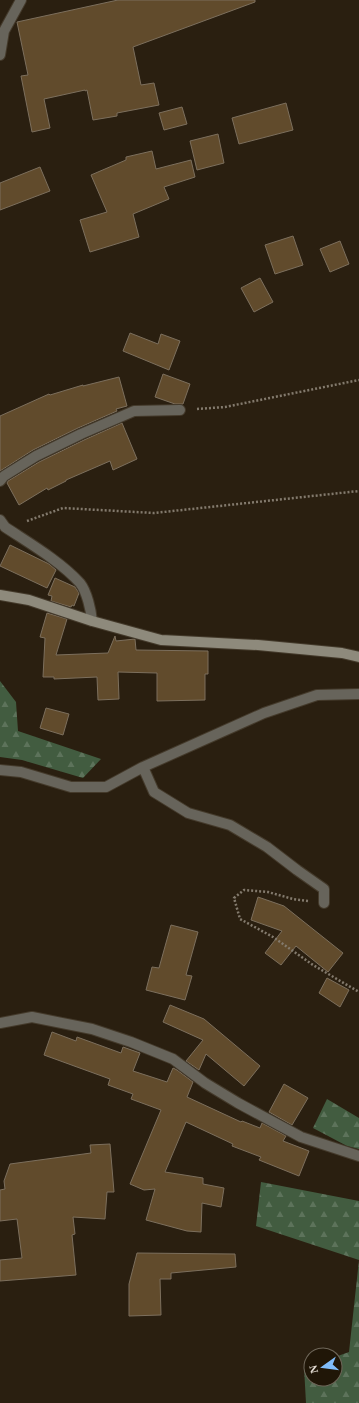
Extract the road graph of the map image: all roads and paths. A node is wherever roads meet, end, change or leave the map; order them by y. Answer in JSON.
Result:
{"nodes":[{"id":1,"x":22,"y":0,"type":"edge"},
{"id":2,"x":0,"y":55,"type":"edge"},
{"id":3,"x":359,"y":380,"type":"edge"},
{"id":4,"x":180,"y":410,"type":"joint"},
{"id":5,"x":0,"y":481,"type":"edge"},
{"id":6,"x":359,"y":491,"type":"edge"},
{"id":7,"x":2,"y":523,"type":"edge"},
{"id":8,"x":0,"y":595,"type":"edge"},
{"id":9,"x":92,"y":621,"type":"junction"},
{"id":10,"x":359,"y":657,"type":"edge"},
{"id":11,"x":359,"y":694,"type":"edge"},
{"id":12,"x":143,"y":767,"type":"junction"},
{"id":13,"x":0,"y":770,"type":"edge"},
{"id":14,"x":324,"y":903,"type":"joint"},
{"id":15,"x":359,"y":992,"type":"edge"},
{"id":16,"x":0,"y":1023,"type":"edge"},
{"id":17,"x":359,"y":1156,"type":"edge"}],
"edges":[{"from":1,"to":2,"type":"street"},
{"from":3,"to":4,"type":"path"},
{"from":4,"to":5,"type":"street"},
{"from":6,"to":7,"type":"path"},
{"from":7,"to":9,"type":"street"},
{"from":8,"to":9,"type":"main road"},
{"from":9,"to":10,"type":"main road"},
{"from":11,"to":12,"type":"street"},
{"from":12,"to":13,"type":"street"},
{"from":12,"to":14,"type":"street"},
{"from":14,"to":15,"type":"path"},
{"from":16,"to":17,"type":"street"}]}
